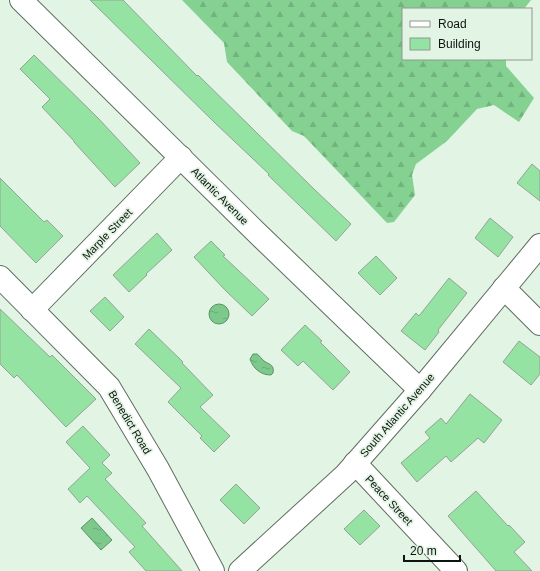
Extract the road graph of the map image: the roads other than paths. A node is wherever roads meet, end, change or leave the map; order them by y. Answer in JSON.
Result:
{"nodes":[{"id":1,"x":20,"y":0,"type":"edge"},
{"id":2,"x":181,"y":157,"type":"junction"},
{"id":3,"x":540,"y":246,"type":"edge"},
{"id":4,"x":0,"y":277,"type":"edge"},
{"id":5,"x":504,"y":288,"type":"junction"},
{"id":6,"x":32,"y":310,"type":"junction"},
{"id":7,"x":540,"y":324,"type":"edge"},
{"id":8,"x":420,"y":390,"type":"junction"},
{"id":9,"x":355,"y":463,"type":"junction"},
{"id":10,"x":213,"y":571,"type":"edge"},
{"id":11,"x":240,"y":571,"type":"edge"},
{"id":12,"x":456,"y":571,"type":"edge"}],
"edges":[{"from":1,"to":2,"type":"street","name":"Atlantic Avenue"},
{"from":2,"to":6,"type":"street","name":"Marple Street"},
{"from":2,"to":8,"type":"street","name":"Atlantic Avenue"},
{"from":3,"to":5,"type":"street","name":"South Atlantic Avenue"},
{"from":4,"to":6,"type":"street","name":"Benedict Road"},
{"from":5,"to":7,"type":"street"},
{"from":5,"to":8,"type":"street","name":"South Atlantic Avenue"},
{"from":6,"to":10,"type":"street","name":"Benedict Road"},
{"from":8,"to":9,"type":"street","name":"South Atlantic Avenue"},
{"from":9,"to":11,"type":"street","name":"South Atlantic Avenue"},
{"from":9,"to":12,"type":"street","name":"Peace Street"}]}
